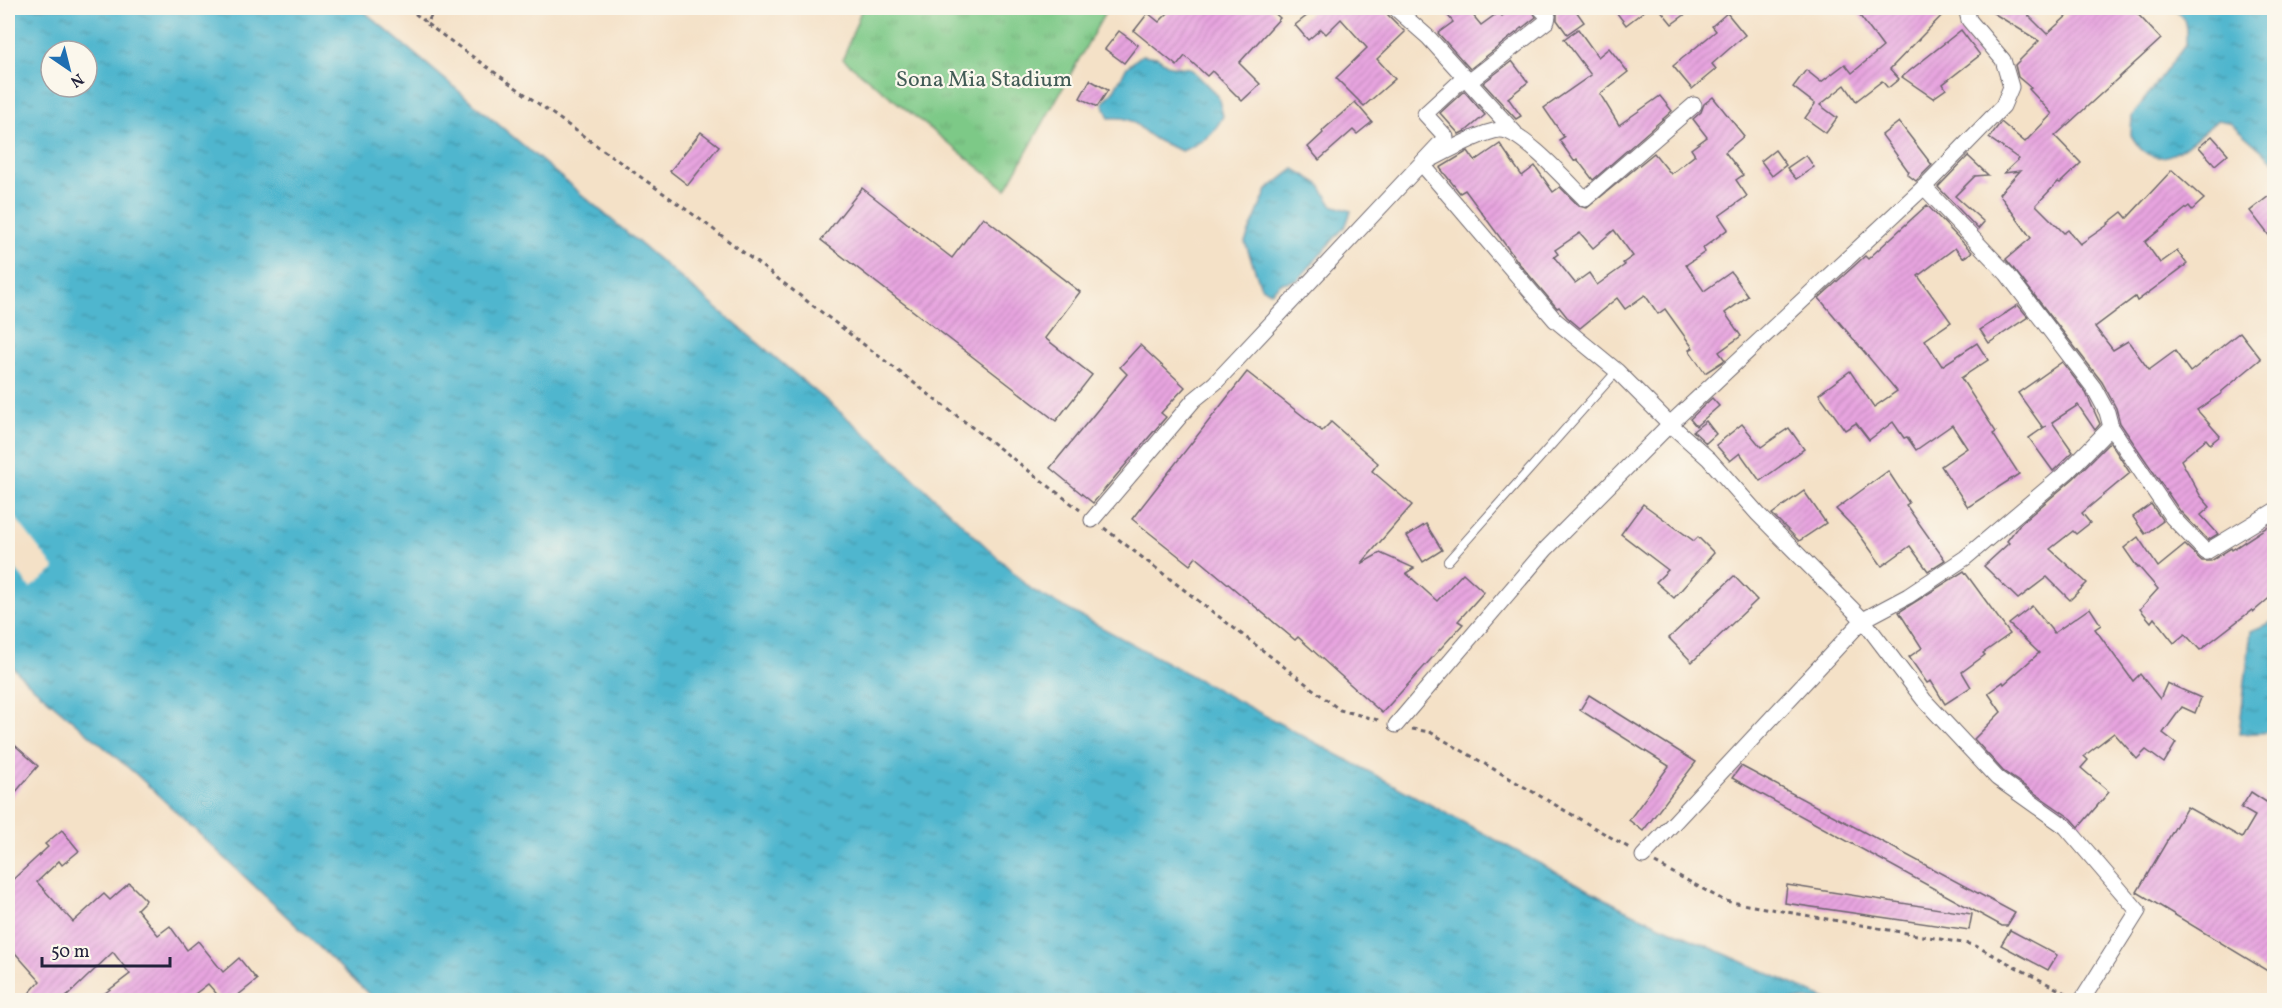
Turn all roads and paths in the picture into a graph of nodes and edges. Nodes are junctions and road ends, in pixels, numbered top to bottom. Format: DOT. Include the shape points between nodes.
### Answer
graph roads {
  1 [pos="408,8"];
  2 [pos="435,8"];
  3 [pos="1395,8"];
  4 [pos="1540,8"];
  5 [pos="1966,8"];
  6 [pos="428,24"];
  7 [pos="1467,79"];
  8 [pos="1694,105"];
  9 [pos="1515,133"];
  10 [pos="1422,164"];
  11 [pos="1924,187"];
  12 [pos="1617,371"];
  13 [pos="1670,424"];
  14 [pos="2111,428"];
  15 [pos="2274,511"];
  16 [pos="1092,520"];
  17 [pos="1448,561"];
  18 [pos="12,564"];
  19 [pos="8,567"];
  20 [pos="1863,620"];
  21 [pos="1396,725"];
  22 [pos="1643,856"];
  23 [pos="2075,998"];
  1 -- 6 [label="path"];
  2 -- 6 [label="path"];
  3 -- 7 [label="street"];
  4 -- 7 [label="street" via="1548,16 1547,21"];
  5 -- 11 [label="street" via="1969,20 2003,60 2011,87 2003,106"];
  6 -- 16 [label="path" via="705,223"];
  7 -- 9 [label="street"];
  7 -- 10 [label="street" via="1425,114 1446,137"];
  8 -- 9 [label="street" via="1586,199"];
  9 -- 10 [label="street" via="1500,129"];
  10 -- 12 [label="street" via="1555,320"];
  10 -- 16 [label="street" via="1194,400"];
  11 -- 13 [label="street"];
  11 -- 14 [label="street" via="2007,274 2094,388 2108,412"];
  12 -- 13 [label="street"];
  12 -- 17 [label="lane"];
  13 -- 20 [label="street" via="1709,459"];
  13 -- 21 [label="street" via="1546,549"];
  14 -- 15 [label="street" via="2172,517 2206,552"];
  14 -- 20 [label="street" via="2068,471 1965,558"];
  16 -- 21 [label="path" via="1340,710"];
  18 -- 19 [label="path"];
  20 -- 22 [label="street"];
  20 -- 23 [label="street" via="1924,700 1989,770 2066,827 2138,910"];
  21 -- 22 [label="path" via="1430,732"];
  22 -- 23 [label="path" via="1725,901 1974,945"];
}
